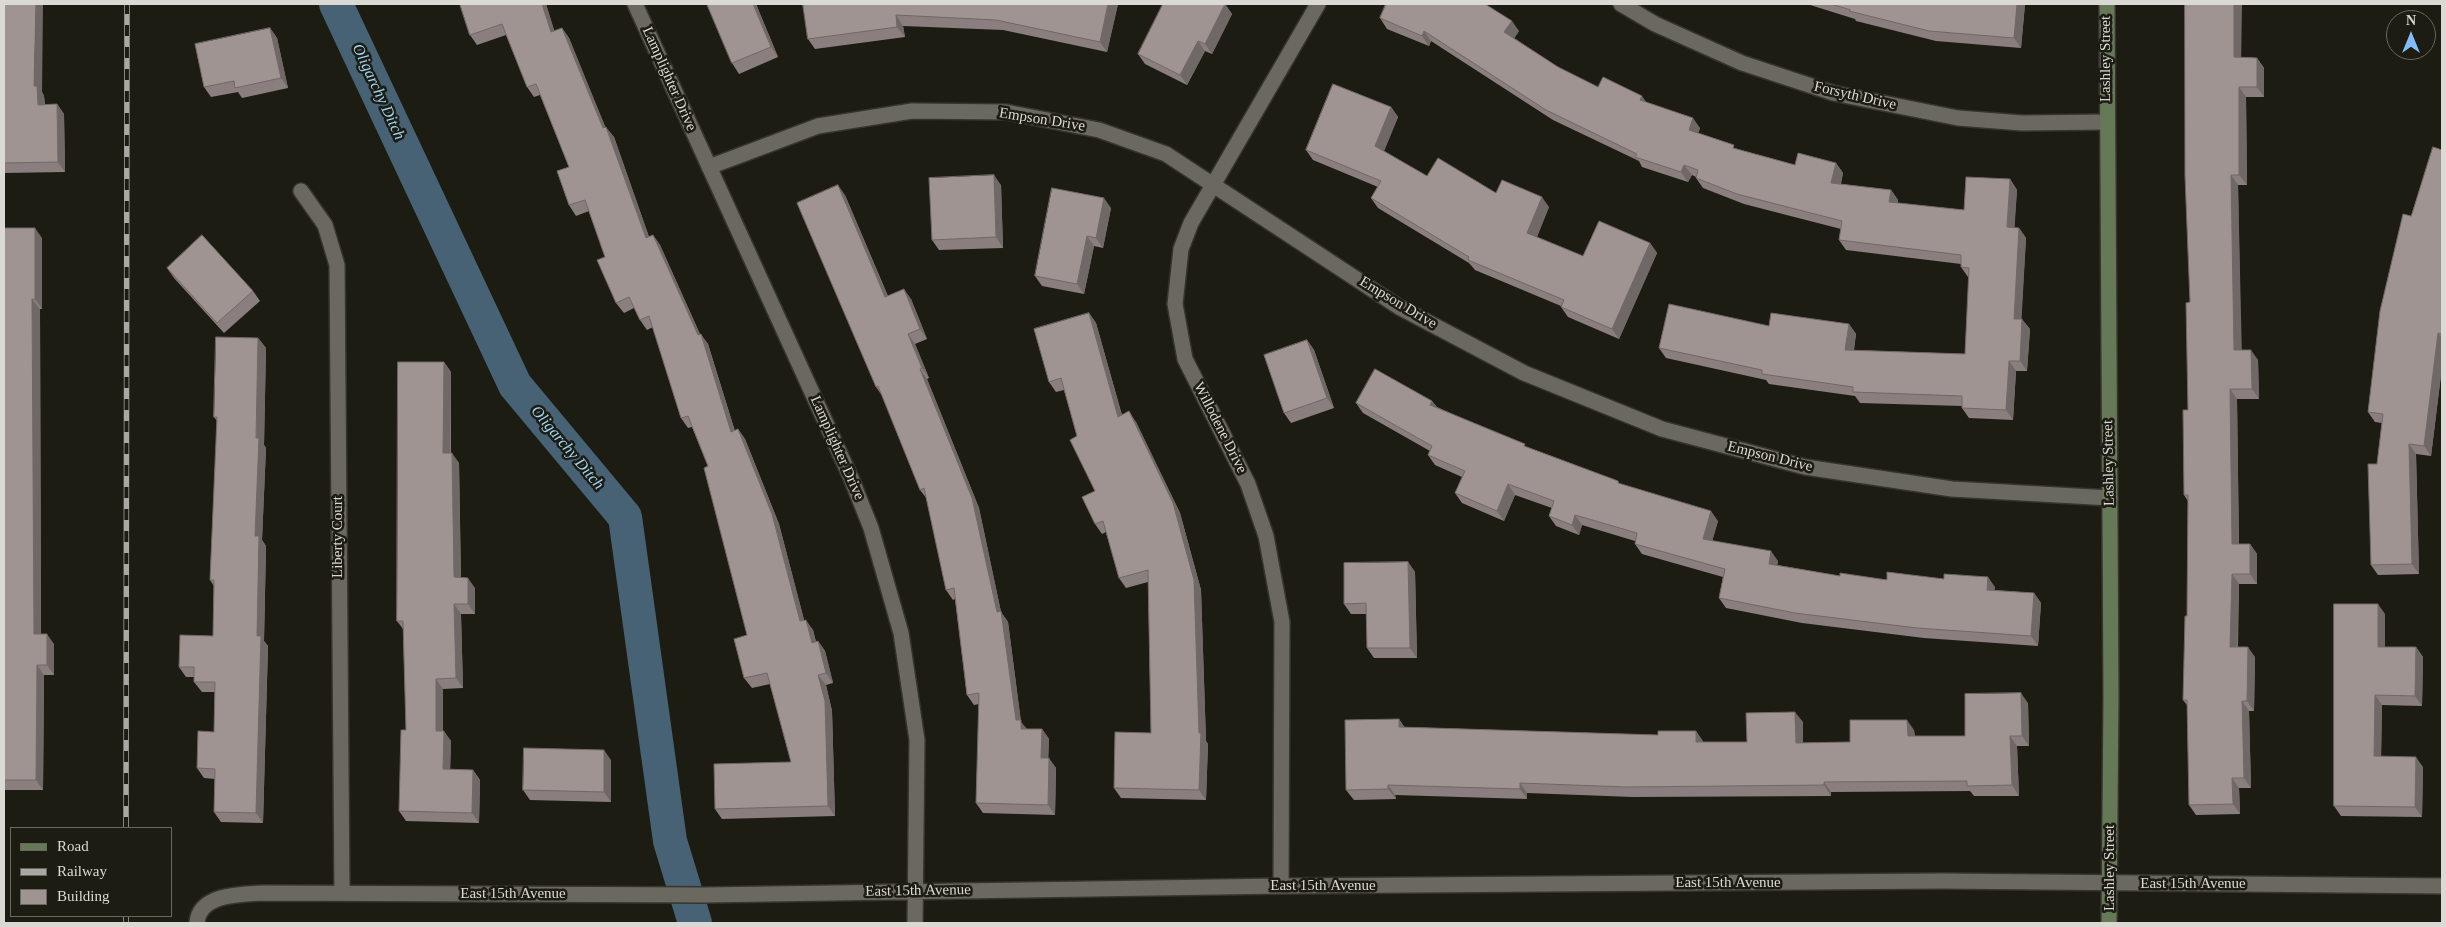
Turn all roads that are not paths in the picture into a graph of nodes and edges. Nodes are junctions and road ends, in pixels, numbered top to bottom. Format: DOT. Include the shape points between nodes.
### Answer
graph roads {
  1 [pos="635,4"];
  2 [pos="1318,4"];
  3 [pos="1621,4"];
  4 [pos="2107,4"];
  5 [pos="2106,122"];
  6 [pos="709,167"];
  7 [pos="1214,184"];
  8 [pos="301,191"];
  9 [pos="2110,498"];
  10 [pos="2109,883"];
  11 [pos="1281,886"];
  12 [pos="2442,886"];
  13 [pos="914,892"];
  14 [pos="342,893"];
  15 [pos="197,923"];
  16 [pos="915,923"];
  17 [pos="2109,923"];
  1 -- 6 [label="street, Lamplighter Drive"];
  2 -- 7 [label="street, Willodene Drive"];
  3 -- 5 [label="street, Forsyth Drive" via="1654,24 1742,63 1833,93 1958,118 2022,123"];
  4 -- 5 [label="street, Lashley Street"];
  5 -- 9 [label="street, Lashley Street"];
  6 -- 7 [label="street, Empson Drive" via="818,126 912,111 1006,112 1099,130 1166,154"];
  6 -- 13 [label="street, Lamplighter Drive" via="851,478 871,528 901,633 917,740"];
  7 -- 9 [label="street, Empson Drive" via="1399,307 1524,373 1662,429 1806,467 1952,489"];
  7 -- 11 [label="street, Willodene Drive" via="1191,223 1181,249 1175,304 1185,359 1248,484 1266,536 1282,622"];
  8 -- 14 [label="street, Liberty Court" via="325,225 338,265"];
  9 -- 10 [label="street, Lashley Street"];
  10 -- 11 [label="street, East 15th Avenue" via="1932,881"];
  10 -- 12 [label="street, East 15th Avenue"];
  10 -- 17 [label="street, Lashley Street"];
  11 -- 13 [label="street, East 15th Avenue"];
  13 -- 14 [label="street, East 15th Avenue" via="705,895"];
  13 -- 16 [label="street, Lamplighter Drive"];
  14 -- 15 [label="street, East 15th Avenue" via="228,894 206,906"];
}
